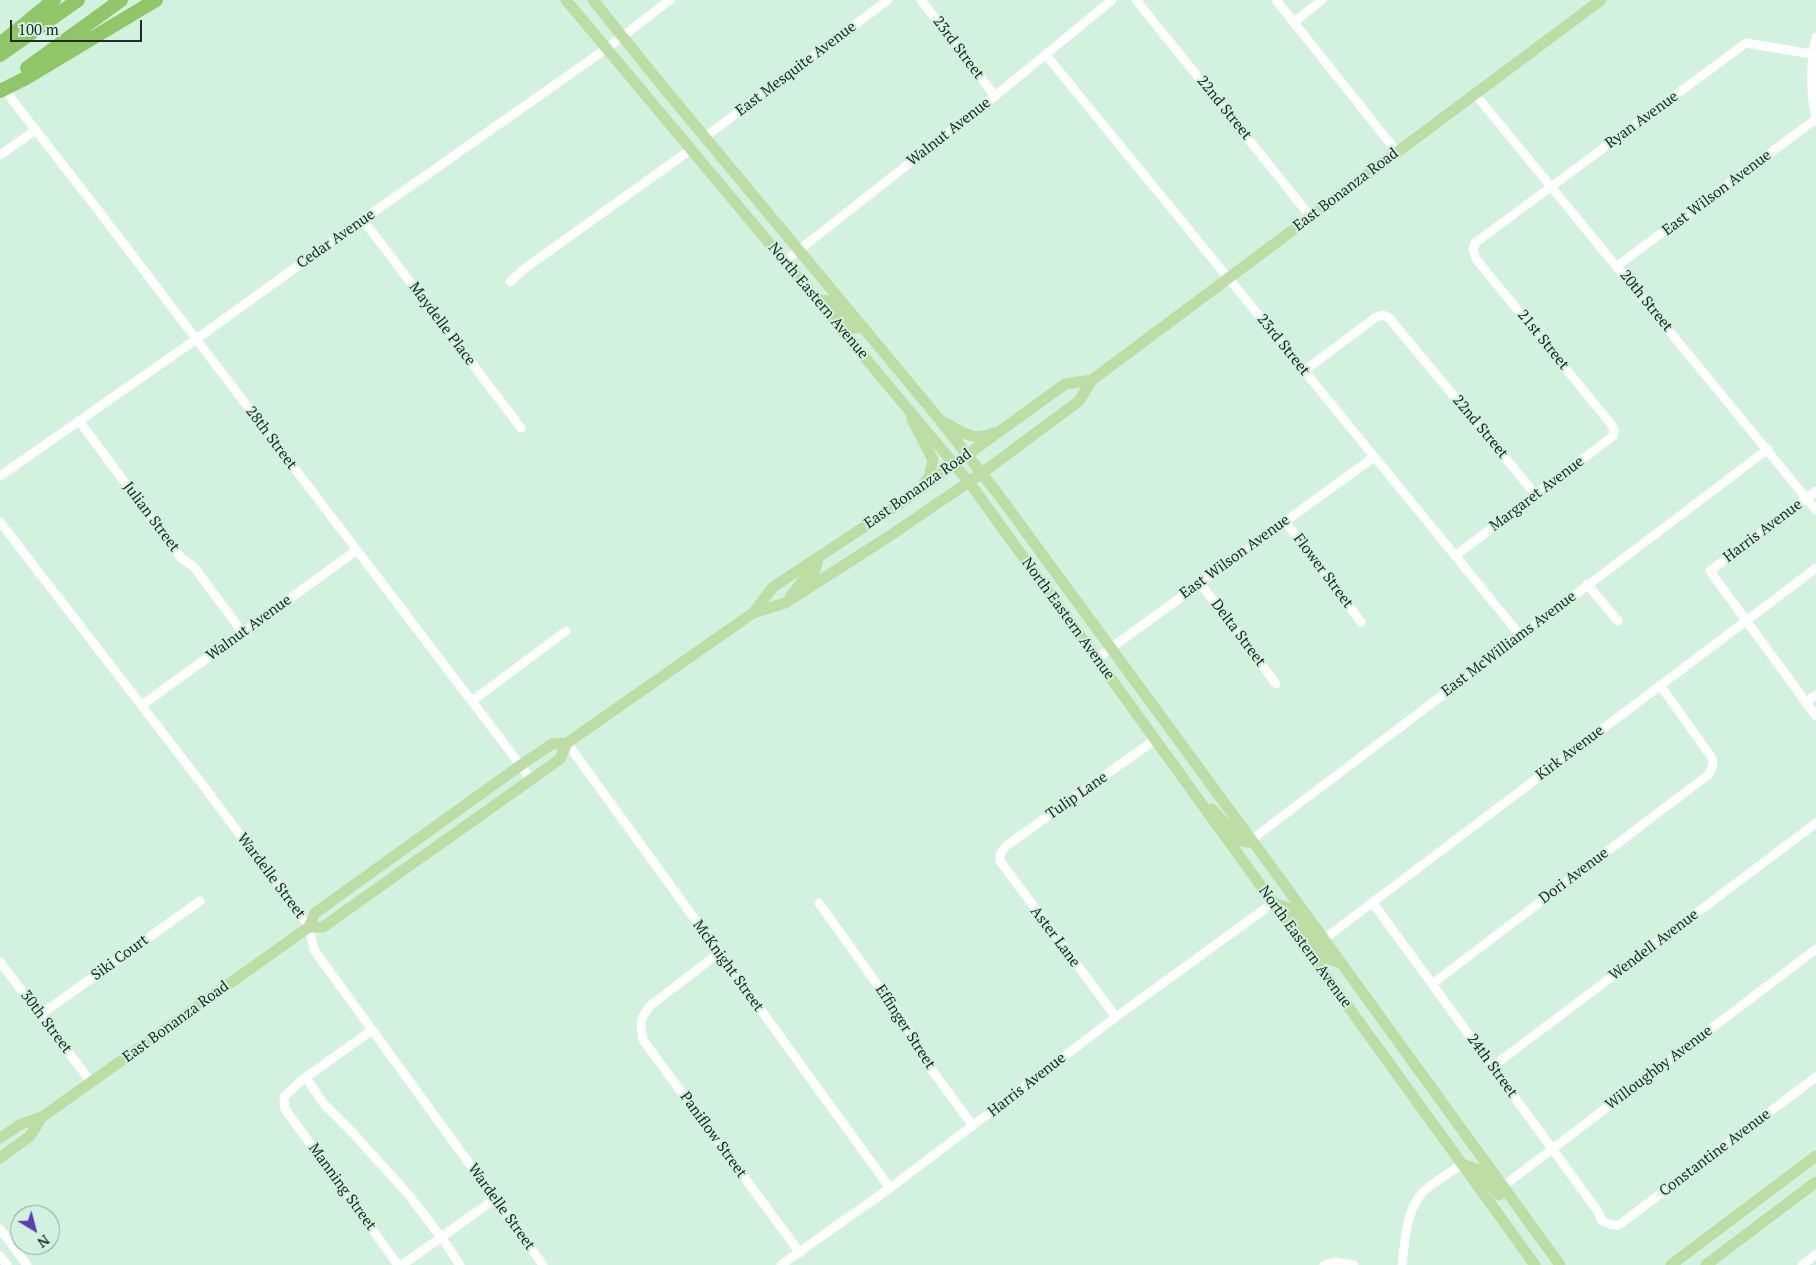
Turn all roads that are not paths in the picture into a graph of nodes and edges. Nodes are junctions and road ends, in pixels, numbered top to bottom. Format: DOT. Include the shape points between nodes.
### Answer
graph roads {
  1 [pos="54,0"];
  2 [pos="78,0"];
  3 [pos="121,0"];
  4 [pos="156,0"];
  5 [pos="566,0"];
  6 [pos="593,0"];
  7 [pos="670,0"];
  8 [pos="888,0"];
  9 [pos="921,0"];
  10 [pos="1112,0"];
  11 [pos="1136,0"];
  12 [pos="1276,0"];
  13 [pos="1322,0"];
  14 [pos="1601,0"];
  15 [pos="1294,22"];
  16 [pos="623,37"];
  17 [pos="1816,37"];
  18 [pos="606,49"];
  19 [pos="2,50"];
  20 [pos="1812,54"];
  21 [pos="1046,55"];
  22 [pos="24,75"];
  23 [pos="3,92"];
  24 [pos="1475,94"];
  25 [pos="995,96"];
  26 [pos="1816,119"];
  27 [pos="36,130"];
  28 [pos="705,137"];
  29 [pos="690,150"];
  30 [pos="1397,152"];
  31 [pos="0,155"];
  32 [pos="1552,186"];
  33 [pos="1311,217"];
  34 [pos="363,220"];
  35 [pos="1473,249"];
  36 [pos="799,250"];
  37 [pos="785,261"];
  38 [pos="1618,266"];
  39 [pos="1228,278"];
  40 [pos="510,282"];
  41 [pos="817,300"];
  42 [pos="864,328"];
  43 [pos="196,340"];
  44 [pos="1304,371"];
  45 [pos="1092,380"];
  46 [pos="906,406"];
  47 [pos="940,420"];
  48 [pos="80,422"];
  49 [pos="1009,426"];
  50 [pos="521,428"];
  51 [pos="1614,430"];
  52 [pos="1768,449"];
  53 [pos="968,455"];
  54 [pos="1374,457"];
  55 [pos="955,464"];
  56 [pos="982,473"];
  57 [pos="0,476"];
  58 [pos="969,482"];
  59 [pos="916,491"];
  60 [pos="1816,491"];
  61 [pos="1536,495"];
  62 [pos="1807,498"];
  63 [pos="1816,510"];
  64 [pos="1284,521"];
  65 [pos="0,522"];
  66 [pos="357,550"];
  67 [pos="1455,556"];
  68 [pos="818,558"];
  69 [pos="1816,568"];
  70 [pos="1199,582"];
  71 [pos="1587,584"];
  72 [pos="785,603"];
  73 [pos="753,613"];
  74 [pos="1618,621"];
  75 [pos="1746,621"];
  76 [pos="1361,622"];
  77 [pos="566,631"];
  78 [pos="243,633"];
  79 [pos="1520,635"];
  80 [pos="1111,649"];
  81 [pos="1096,659"];
  82 [pos="1276,684"];
  83 [pos="1660,685"];
  84 [pos="1816,695"];
  85 [pos="472,702"];
  86 [pos="1806,702"];
  87 [pos="142,706"];
  88 [pos="1816,716"];
  89 [pos="1156,739"];
  90 [pos="566,743"];
  91 [pos="521,765"];
  92 [pos="531,779"];
  93 [pos="1188,784"];
  94 [pos="1816,823"];
  95 [pos="1251,840"];
  96 [pos="1000,854"];
  97 [pos="200,901"];
  98 [pos="819,903"];
  99 [pos="1273,903"];
  100 [pos="1373,903"];
  101 [pos="309,927"];
  102 [pos="1324,939"];
  103 [pos="1816,949"];
  104 [pos="719,953"];
  105 [pos="0,962"];
  106 [pos="1341,963"];
  107 [pos="1432,984"];
  108 [pos="40,1015"];
  109 [pos="1116,1017"];
  110 [pos="372,1030"];
  111 [pos="1492,1067"];
  112 [pos="1816,1077"];
  113 [pos="306,1078"];
  114 [pos="92,1082"];
  115 [pos="42,1118"];
  116 [pos="973,1126"];
  117 [pos="0,1138"];
  118 [pos="1552,1149"];
  119 [pos="1816,1156"];
  120 [pos="0,1158"];
  121 [pos="1462,1164"];
  122 [pos="1816,1182"];
  123 [pos="1502,1187"];
  124 [pos="890,1188"];
  125 [pos="495,1199"];
  126 [pos="1514,1203"];
  127 [pos="1612,1225"];
  128 [pos="0,1230"];
  129 [pos="441,1238"];
  130 [pos="800,1252"];
  131 [pos="1816,1254"];
  132 [pos="0,1256"];
  133 [pos="7,1265"];
  134 [pos="27,1265"];
  135 [pos="398,1265"];
  136 [pos="402,1265"];
  137 [pos="460,1265"];
  138 [pos="543,1265"];
  139 [pos="781,1265"];
  140 [pos="1324,1265"];
  141 [pos="1354,1265"];
  142 [pos="1402,1265"];
  143 [pos="1535,1265"];
  144 [pos="1560,1265"];
  145 [pos="1671,1265"];
  146 [pos="1706,1265"];
  147 [pos="1802,1265"];
  1 -- 19 [label="highway"];
  2 -- 19 [label="highway"];
  3 -- 22 [label="highway"];
  4 -- 22 [label="highway"];
  5 -- 18 [label="main road, North Eastern Avenue"];
  6 -- 16 [label="main road, North Eastern Avenue"];
  7 -- 16 [label="street, Cedar Avenue"];
  8 -- 28 [label="street, East Mesquite Avenue"];
  9 -- 25 [label="street, 23rd Street"];
  10 -- 21 [label="street, Walnut Avenue"];
  11 -- 33 [label="street, 22nd Street"];
  12 -- 15 [label="street"];
  13 -- 15 [label="street"];
  14 -- 24 [label="main road, East Bonanza Road"];
  15 -- 30 [label="street"];
  16 -- 18 [label="street, Cedar Avenue"];
  16 -- 28 [label="main road, North Eastern Avenue"];
  17 -- 20 [label="street"];
  18 -- 29 [label="main road, North Eastern Avenue"];
  18 -- 34 [label="street, Cedar Avenue"];
  20 -- 26 [label="street" via="1811,94"];
  20 -- 32 [label="street, Ryan Avenue" via="1746,43"];
  21 -- 25 [label="street, Walnut Avenue"];
  21 -- 39 [label="street, 23rd Street"];
  22 -- 23 [label="highway"];
  23 -- 27 [label="street, 28th Street"];
  24 -- 30 [label="main road, East Bonanza Road"];
  24 -- 32 [label="street, 20th Street"];
  25 -- 36 [label="street, Walnut Avenue"];
  26 -- 38 [label="street, East Wilson Avenue"];
  27 -- 31 [label="street"];
  27 -- 43 [label="street, 28th Street"];
  28 -- 36 [label="main road, North Eastern Avenue"];
  29 -- 37 [label="main road, North Eastern Avenue"];
  29 -- 40 [label="street"];
  30 -- 33 [label="main road, East Bonanza Road"];
  32 -- 35 [label="street, Ryan Avenue" via="1475,243"];
  32 -- 38 [label="street, 20th Street"];
  33 -- 39 [label="main road, East Bonanza Road"];
  34 -- 43 [label="street, Cedar Avenue"];
  34 -- 50 [label="street, Maydelle Place"];
  35 -- 51 [label="street, 21st Street" via="1476,259"];
  36 -- 37 [label="street, Walnut Avenue"];
  36 -- 42 [label="main road, North Eastern Avenue"];
  37 -- 41 [label="main road, North Eastern Avenue"];
  38 -- 52 [label="street, 20th Street"];
  39 -- 44 [label="street, 23rd Street"];
  39 -- 45 [label="main road, East Bonanza Road"];
  41 -- 42 [label="main road" via="830,302 854,328"];
  41 -- 46 [label="main road, North Eastern Avenue"];
  42 -- 47 [label="main road, North Eastern Avenue"];
  43 -- 48 [label="street, Cedar Avenue"];
  43 -- 66 [label="street, 28th Street"];
  44 -- 54 [label="street, 23rd Street"];
  44 -- 61 [label="street, 22nd Street" via="1376,317 1389,318"];
  45 -- 49 [label="main road, East Bonanza Road" via="1065,384"];
  45 -- 56 [label="main road, East Bonanza Road" via="1079,401"];
  46 -- 55 [label="main road, North Eastern Avenue"];
  46 -- 59 [label="main road" via="933,460 929,477"];
  47 -- 49 [label="main road" via="975,437"];
  47 -- 53 [label="main road, North Eastern Avenue"];
  48 -- 57 [label="street, Cedar Avenue"];
  48 -- 78 [label="street, Julian Street" via="181,558 194,568"];
  49 -- 53 [label="main road, East Bonanza Road"];
  51 -- 61 [label="street, Margaret Avenue" via="1613,436"];
  52 -- 62 [label="street, 20th Street"];
  52 -- 71 [label="street, East McWilliams Avenue"];
  53 -- 55 [label="main road, East Bonanza Road"];
  53 -- 56 [label="main road, North Eastern Avenue"];
  54 -- 64 [label="street, East Wilson Avenue"];
  54 -- 67 [label="street, 23rd Street"];
  55 -- 58 [label="main road, North Eastern Avenue"];
  55 -- 59 [label="main road, East Bonanza Road"];
  56 -- 58 [label="main road, East Bonanza Road"];
  56 -- 80 [label="main road, North Eastern Avenue"];
  58 -- 72 [label="main road, East Bonanza Road"];
  58 -- 81 [label="main road, North Eastern Avenue"];
  59 -- 68 [label="main road, East Bonanza Road"];
  60 -- 62 [label="street, Harris Avenue"];
  61 -- 67 [label="street, Margaret Avenue"];
  62 -- 63 [label="street, 20th Street"];
  62 -- 75 [label="street, Harris Avenue" via="1710,571"];
  64 -- 70 [label="street, East Wilson Avenue"];
  64 -- 76 [label="street, Flower Street"];
  65 -- 87 [label="street, Wardelle Street"];
  66 -- 78 [label="street, Walnut Avenue"];
  66 -- 85 [label="street, 28th Street"];
  67 -- 79 [label="street, 23rd Street"];
  68 -- 72 [label="main road" via="815,571"];
  68 -- 73 [label="main road, East Bonanza Road" via="774,587"];
  69 -- 75 [label="street, Kirk Avenue"];
  70 -- 80 [label="street, East Wilson Avenue"];
  70 -- 82 [label="street, Delta Street"];
  71 -- 74 [label="street"];
  71 -- 79 [label="street, East McWilliams Avenue"];
  72 -- 73 [label="main road, East Bonanza Road"];
  73 -- 90 [label="main road, East Bonanza Road"];
  75 -- 83 [label="street, Kirk Avenue"];
  75 -- 86 [label="street"];
  77 -- 85 [label="street"];
  78 -- 87 [label="street, Walnut Avenue"];
  79 -- 95 [label="street, East McWilliams Avenue"];
  80 -- 81 [label="street, East Wilson Avenue"];
  80 -- 95 [label="main road, North Eastern Avenue"];
  81 -- 89 [label="main road, North Eastern Avenue"];
  83 -- 100 [label="street, Kirk Avenue"];
  83 -- 107 [label="street, Dori Avenue" via="1712,758 1713,766 1708,775"];
  84 -- 86 [label="street"];
  85 -- 91 [label="street, 28th Street"];
  86 -- 88 [label="street"];
  87 -- 101 [label="street, Wardelle Street"];
  89 -- 93 [label="main road, North Eastern Avenue"];
  89 -- 96 [label="street, Tulip Lane" via="1006,846"];
  90 -- 91 [label="main road, East Bonanza Road" via="552,744"];
  90 -- 92 [label="main road, East Bonanza Road" via="560,759"];
  90 -- 104 [label="street, McKnight Street"];
  91 -- 92 [label="street, 28th Street"];
  91 -- 101 [label="main road, East Bonanza Road" via="315,913"];
  92 -- 101 [label="main road, East Bonanza Road" via="323,927"];
  93 -- 95 [label="main road" via="1242,841"];
  93 -- 99 [label="main road, North Eastern Avenue"];
  94 -- 111 [label="street, Wendell Avenue"];
  95 -- 102 [label="main road, North Eastern Avenue"];
  96 -- 109 [label="street, Aster Lane" via="1000,862"];
  97 -- 108 [label="street, Siki Court"];
  98 -- 116 [label="street, Effinger Street" via="904,1022 923,1058"];
  99 -- 106 [label="main road" via="1288,908 1323,957"];
  99 -- 109 [label="street, Harris Avenue"];
  99 -- 121 [label="main road, North Eastern Avenue"];
  100 -- 102 [label="street, Kirk Avenue"];
  100 -- 107 [label="street, 24th Street"];
  101 -- 110 [label="street, Wardelle Street" via="314,950"];
  101 -- 114 [label="main road, East Bonanza Road"];
  102 -- 106 [label="main road, North Eastern Avenue"];
  103 -- 118 [label="street, Willoughby Avenue"];
  104 -- 124 [label="street, McKnight Street"];
  104 -- 130 [label="street, Paniflow Street" via="643,1014 640,1024 644,1040"];
  105 -- 108 [label="street, 30th Street"];
  106 -- 123 [label="main road, North Eastern Avenue"];
  107 -- 111 [label="street, 24th Street"];
  108 -- 114 [label="street, 30th Street"];
  109 -- 116 [label="street, Harris Avenue"];
  110 -- 113 [label="street"];
  110 -- 125 [label="street, Wardelle Street"];
  111 -- 118 [label="street, 24th Street"];
  112 -- 127 [label="street, Constantine Avenue" via="1619,1225"];
  113 -- 129 [label="street" via="324,1104 408,1194"];
  113 -- 135 [label="street, Manning Street" via="284,1098 285,1109"];
  114 -- 115 [label="main road, East Bonanza Road"];
  115 -- 117 [label="main road, East Bonanza Road" via="20,1124"];
  115 -- 120 [label="main road, East Bonanza Road" via="30,1136"];
  116 -- 124 [label="street, Harris Avenue"];
  118 -- 123 [label="street, Willoughby Avenue"];
  118 -- 127 [label="street, 24th Street" via="1601,1220"];
  119 -- 145 [label="main road"];
  121 -- 126 [label="main road" via="1479,1170 1498,1194"];
  121 -- 142 [label="street" via="1423,1192 1415,1204 1409,1220"];
  121 -- 143 [label="main road, North Eastern Avenue"];
  122 -- 146 [label="main road"];
  123 -- 126 [label="main road, North Eastern Avenue"];
  124 -- 130 [label="street, Harris Avenue"];
  125 -- 129 [label="street"];
  125 -- 138 [label="street, Wardelle Street"];
  126 -- 144 [label="main road, North Eastern Avenue"];
  128 -- 134 [label="street"];
  129 -- 136 [label="street"];
  129 -- 137 [label="street"];
  130 -- 139 [label="street, Harris Avenue"];
  131 -- 147 [label="street"];
  132 -- 133 [label="street"];
  140 -- 141 [label="street" via="1335,1262"];
}
